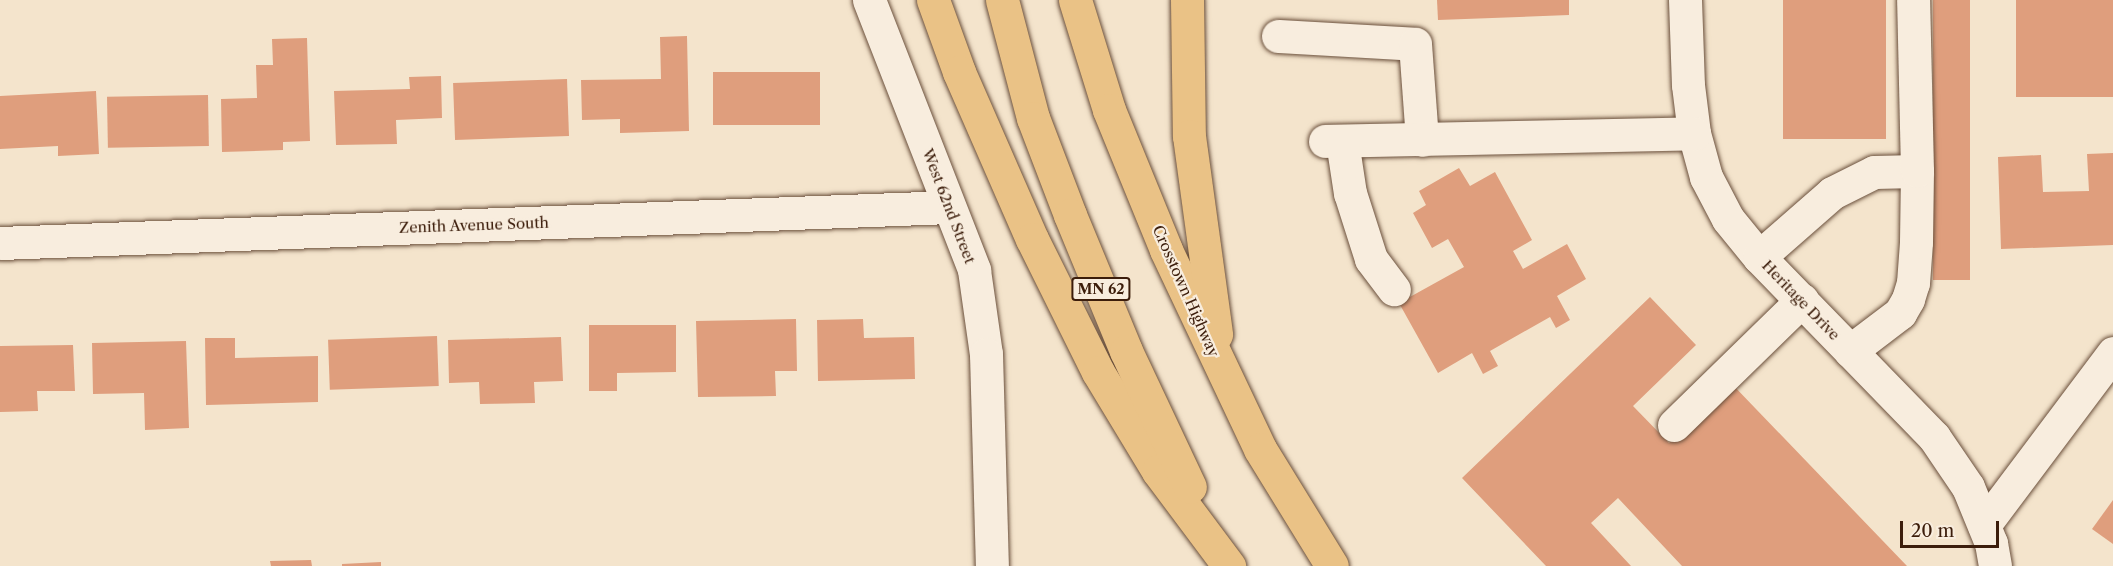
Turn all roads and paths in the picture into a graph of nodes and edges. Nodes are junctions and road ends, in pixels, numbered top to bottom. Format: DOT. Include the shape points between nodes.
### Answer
graph roads {
  1 [pos="869,0"];
  2 [pos="933,0"];
  3 [pos="1002,0"];
  4 [pos="1076,0"];
  5 [pos="1187,0"];
  6 [pos="1685,0"];
  7 [pos="1913,0"];
  8 [pos="1278,36"];
  9 [pos="1694,133"];
  10 [pos="1422,140"];
  11 [pos="1917,171"];
  12 [pos="948,207"];
  13 [pos="0,243"];
  14 [pos="1759,257"];
  15 [pos="1394,289"];
  16 [pos="1802,300"];
  17 [pos="1850,351"];
  18 [pos="2113,353"];
  19 [pos="1221,368"];
  20 [pos="1674,425"];
  21 [pos="1984,525"];
  22 [pos="992,566"];
  23 [pos="1230,566"];
  24 [pos="1332,566"];
  25 [pos="1995,566"];
  1 -- 12 [label="street, West 62nd Street"];
  2 -- 23 [label="highway" via="959,72 1028,228 1098,372 1158,471"];
  3 -- 23 [label="highway, MN 62" via="1033,118 1074,225 1126,351"];
  4 -- 19 [label="highway, Crosstown Highway" via="1109,110 1166,250"];
  5 -- 19 [label="highway" via="1189,136"];
  6 -- 9 [label="street, Heritage Drive"];
  7 -- 11 [label="street"];
  8 -- 10 [label="street" via="1415,44"];
  9 -- 10 [label="street"];
  9 -- 14 [label="street, Heritage Drive" via="1706,177 1728,219"];
  10 -- 15 [label="street" via="1333,141 1371,259"];
  11 -- 14 [label="street" via="1874,172 1832,194"];
  11 -- 17 [label="street" via="1916,243 1908,299 1899,313"];
  12 -- 13 [label="street, Zenith Avenue South"];
  12 -- 22 [label="street, West 62nd Street" via="974,270 986,354"];
  14 -- 16 [label="street, Heritage Drive"];
  16 -- 17 [label="street, Heritage Drive"];
  16 -- 20 [label="street"];
  17 -- 21 [label="street, Heritage Drive" via="1934,437 1968,487"];
  18 -- 21 [label="street"];
  19 -- 24 [label="highway, Crosstown Highway" via="1260,448"];
  21 -- 25 [label="street, Heritage Drive"];
}
